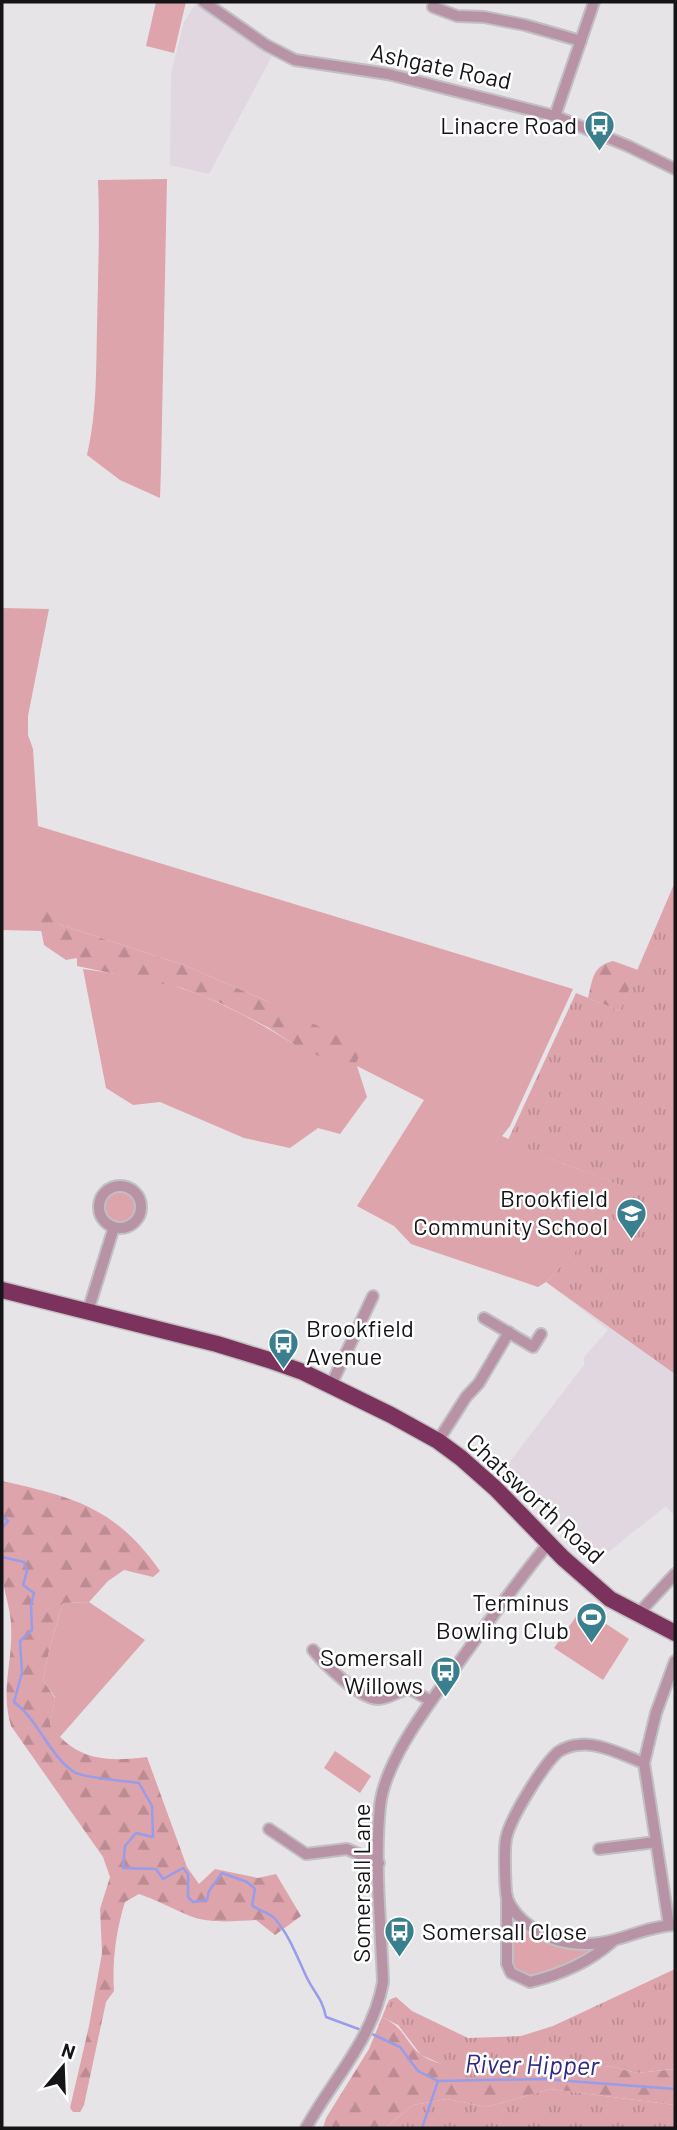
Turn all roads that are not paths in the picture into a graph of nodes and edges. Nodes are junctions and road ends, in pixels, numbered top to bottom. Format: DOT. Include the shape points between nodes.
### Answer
graph roads {
  1 [pos="204,2"];
  2 [pos="594,2"];
  3 [pos="433,7"];
  4 [pos="581,41"];
  5 [pos="555,116"];
  6 [pos="675,169"];
  7 [pos="114,1227"];
  8 [pos="2,1290"];
  9 [pos="373,1296"];
  10 [pos="88,1311"];
  11 [pos="484,1318"];
  12 [pos="509,1332"];
  13 [pos="541,1334"];
  14 [pos="331,1385"];
  15 [pos="438,1441"];
  16 [pos="548,1544"];
  17 [pos="675,1574"];
  18 [pos="637,1615"];
  19 [pos="675,1633"];
  20 [pos="313,1650"];
  21 [pos="675,1661"];
  22 [pos="431,1701"];
  23 [pos="644,1763"];
  24 [pos="269,1829"];
  25 [pos="656,1842"];
  26 [pos="599,1849"];
  27 [pos="379,1863"];
  28 [pos="507,1897"];
  29 [pos="672,1925"];
  30 [pos="612,1942"];
  31 [pos="306,2128"];
  1 -- 5 [label="street, Ashgate Road" via="295,60 388,74"];
  2 -- 4 [label="street"];
  3 -- 4 [label="street"];
  4 -- 5 [label="street"];
  5 -- 6 [label="street, Ashgate Road"];
  7 -- 10 [label="street"];
  8 -- 10 [label="highway, Chatsworth Road"];
  9 -- 14 [label="street"];
  10 -- 14 [label="highway, Chatsworth Road" via="237,1349"];
  11 -- 12 [label="street"];
  12 -- 13 [label="street" via="533,1347"];
  12 -- 15 [label="street"];
  14 -- 15 [label="highway, Chatsworth Road"];
  15 -- 16 [label="highway, Chatsworth Road" via="496,1489"];
  16 -- 18 [label="highway, Chatsworth Road" via="610,1599"];
  16 -- 22 [label="street, Somersall Lane"];
  17 -- 18 [label="street"];
  18 -- 19 [label="highway, Chatsworth Road"];
  20 -- 22 [label="street" via="332,1670 371,1697 410,1689"];
  21 -- 23 [label="street"];
  22 -- 27 [label="street, Somersall Lane" via="391,1767 380,1804"];
  23 -- 25 [label="street"];
  23 -- 28 [label="street" via="579,1744 559,1751 531,1785 506,1838"];
  24 -- 27 [label="street" via="306,1854 347,1849"];
  25 -- 26 [label="street"];
  25 -- 29 [label="street"];
  27 -- 31 [label="street, Somersall Lane" via="383,1982 370,2027"];
  28 -- 30 [label="street" via="515,1911 546,1937 588,1945"];
  28 -- 30 [label="street" via="507,1964 511,1973 530,1982 551,1977"];
  29 -- 30 [label="street"];
}
